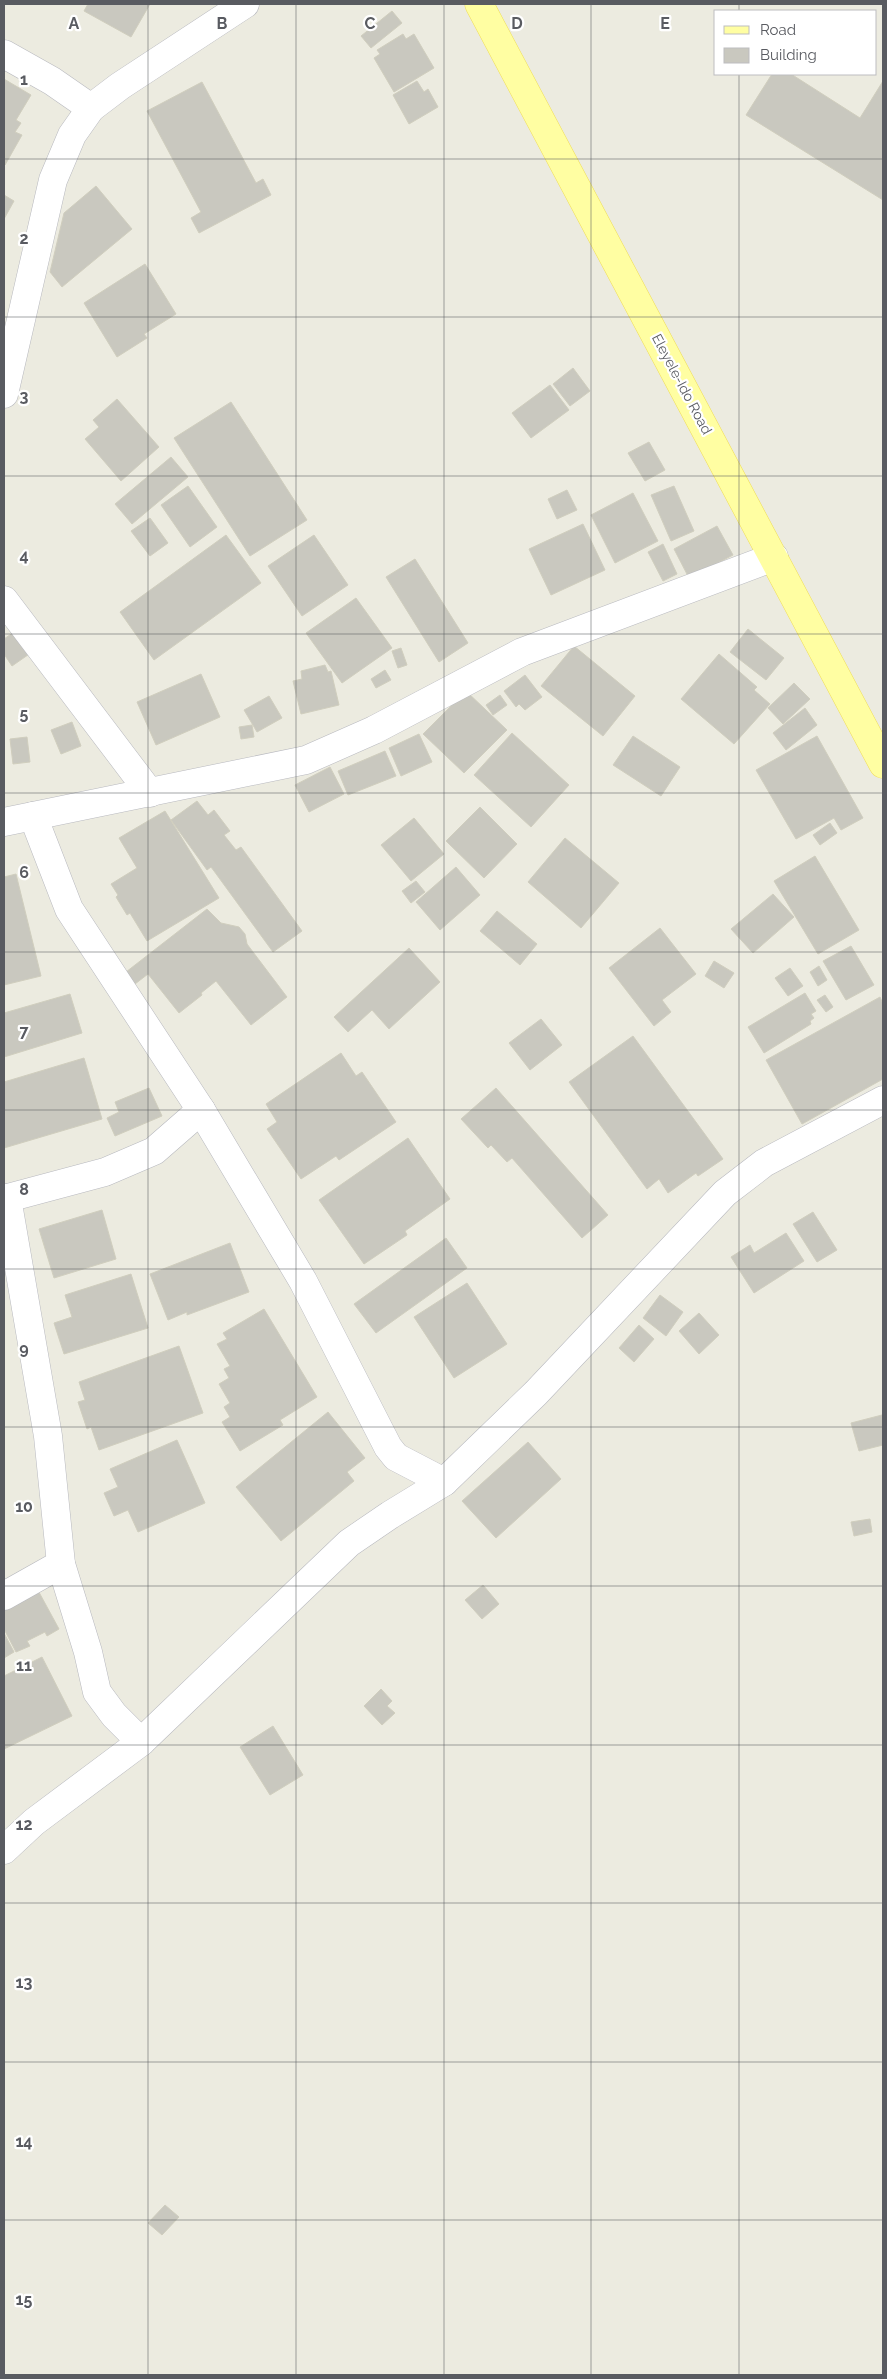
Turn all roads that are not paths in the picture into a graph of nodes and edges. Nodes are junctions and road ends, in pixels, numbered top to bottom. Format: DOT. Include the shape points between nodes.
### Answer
graph roads {
  1 [pos="244,4"];
  2 [pos="479,4"];
  3 [pos="4,54"];
  4 [pos="92,108"];
  5 [pos="4,394"];
  6 [pos="774,557"];
  7 [pos="4,600"];
  8 [pos="883,764"];
  9 [pos="150,793"];
  10 [pos="33,816"];
  11 [pos="4,822"];
  12 [pos="883,1100"];
  13 [pos="200,1110"];
  14 [pos="5,1198"];
  15 [pos="444,1482"];
  16 [pos="60,1564"];
  17 [pos="4,1596"];
  18 [pos="141,1742"];
  19 [pos="4,1850"];
  1 -- 4 [label="street"];
  2 -- 6 [label="main road, Eleyele-Ido Road"];
  3 -- 4 [label="street" via="52,80"];
  4 -- 5 [label="street" via="72,135 53,180"];
  6 -- 8 [label="main road, Eleyele-Ido Road"];
  6 -- 9 [label="street" via="522,652 374,730 306,760"];
  7 -- 9 [label="street"];
  9 -- 10 [label="street"];
  10 -- 11 [label="street"];
  10 -- 13 [label="street" via="69,909"];
  12 -- 15 [label="street" via="764,1163 725,1193 536,1392"];
  13 -- 14 [label="street" via="154,1151 105,1172"];
  13 -- 15 [label="street" via="303,1282 388,1447 396,1457"];
  14 -- 16 [label="street" via="48,1436"];
  15 -- 18 [label="street" via="349,1543"];
  16 -- 17 [label="street"];
  16 -- 18 [label="street" via="98,1692 114,1715"];
  18 -- 19 [label="street" via="34,1822"];
}
